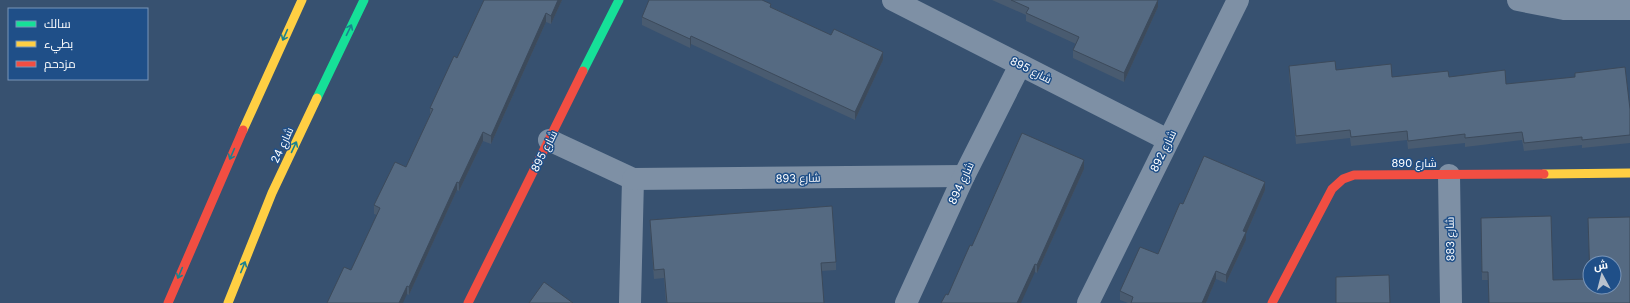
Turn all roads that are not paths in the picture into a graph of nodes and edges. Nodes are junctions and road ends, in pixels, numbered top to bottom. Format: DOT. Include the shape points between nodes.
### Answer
graph roads {
  1 [pos="302,0"];
  2 [pos="364,0"];
  3 [pos="620,0"];
  4 [pos="893,0"];
  5 [pos="1238,0"];
  6 [pos="1518,0"];
  7 [pos="1630,9"];
  8 [pos="1020,65"];
  9 [pos="549,140"];
  10 [pos="1168,140"];
  11 [pos="1630,173"];
  12 [pos="1449,175"];
  13 [pos="964,176"];
  14 [pos="633,179"];
  15 [pos="168,303"];
  16 [pos="228,303"];
  17 [pos="468,303"];
  18 [pos="630,303"];
  19 [pos="906,303"];
  20 [pos="1088,303"];
  21 [pos="1272,303"];
  22 [pos="1451,303"];
  1 -- 15 [label="street, one-way" via="220,180"];
  16 -- 2 [label="street, شارع 24, one-way" via="272,193"];
  3 -- 9 [label="street, شارع 895"];
  4 -- 8 [label="street, شارع 895"];
  5 -- 10 [label="street, شارع 892"];
  6 -- 7 [label="street" via="1564,9"];
  8 -- 10 [label="street, شارع 895"];
  8 -- 13 [label="street, شارع 894"];
  9 -- 14 [label="street, شارع 893"];
  9 -- 17 [label="street, شارع 895"];
  10 -- 20 [label="street, شارع 892"];
  11 -- 12 [label="street, شارع 890"];
  12 -- 21 [label="street, شارع 890" via="1354,175 1343,179 1332,189"];
  12 -- 22 [label="street, شارع 883"];
  13 -- 14 [label="street, شارع 893"];
  13 -- 19 [label="street, شارع 894"];
  14 -- 18 [label="street"];
}
